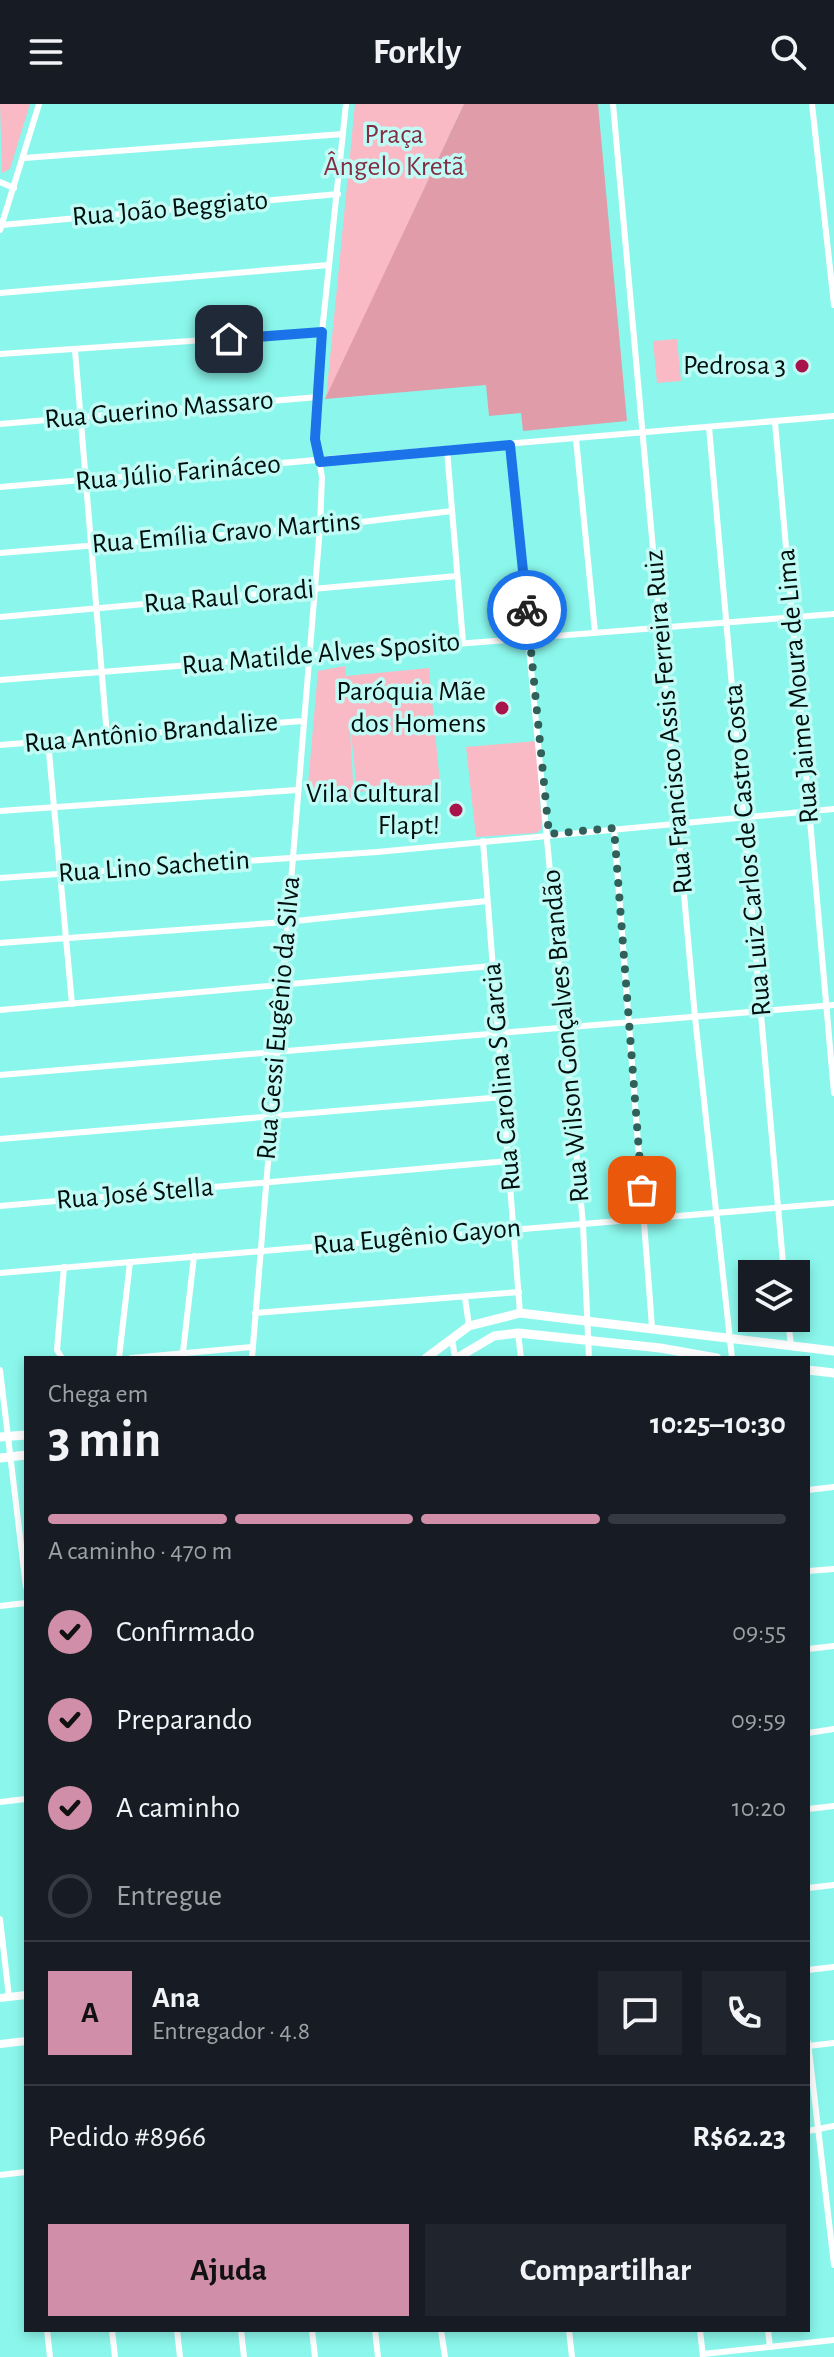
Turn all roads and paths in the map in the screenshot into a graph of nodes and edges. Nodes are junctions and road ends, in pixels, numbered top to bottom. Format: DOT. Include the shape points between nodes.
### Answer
graph roads {
  1 [pos="39,104"];
  2 [pos="346,104"];
  3 [pos="613,104"];
  4 [pos="812,104"];
  5 [pos="343,134"];
  6 [pos="24,158"];
  7 [pos="0,182"];
  8 [pos="14,188"];
  9 [pos="338,194"];
  10 [pos="834,218"];
  11 [pos="825,219"];
  12 [pos="1,227"];
  13 [pos="329,265"];
  14 [pos="0,293"];
  15 [pos="834,305"];
  16 [pos="322,332"];
  17 [pos="75,350"];
  18 [pos="0,354"];
  19 [pos="318,397"];
  20 [pos="81,416"];
  21 [pos="834,416"];
  22 [pos="775,422"];
  23 [pos="0,424"];
  24 [pos="709,427"];
  25 [pos="643,433"];
  26 [pos="576,439"];
  27 [pos="510,445"];
  28 [pos="447,450"];
  29 [pos="320,462"];
  30 [pos="87,480"];
  31 [pos="0,487"];
  32 [pos="452,511"];
  33 [pos="320,527"];
  34 [pos="91,545"];
  35 [pos="0,553"];
  36 [pos="457,576"];
  37 [pos="314,590"];
  38 [pos="95,610"];
  39 [pos="834,614"];
  40 [pos="0,617"];
  41 [pos="792,617"];
  42 [pos="727,621"];
  43 [pos="661,627"];
  44 [pos="595,632"];
  45 [pos="530,637"];
  46 [pos="463,642"];
  47 [pos="308,656"];
  48 [pos="100,672"];
  49 [pos="0,680"];
  50 [pos="302,721"];
  51 [pos="107,736"];
  52 [pos="48,741"];
  53 [pos="0,745"];
  54 [pos="297,790"];
  55 [pos="53,806"];
  56 [pos="834,809"];
  57 [pos="0,811"];
  58 [pos="808,812"];
  59 [pos="744,818"];
  60 [pos="678,823"];
  61 [pos="614,828"];
  62 [pos="549,834"];
  63 [pos="483,841"];
  64 [pos="293,857"];
  65 [pos="59,874"];
  66 [pos="0,878"];
  67 [pos="487,901"];
  68 [pos="286,922"];
  69 [pos="65,937"];
  70 [pos="0,943"];
  71 [pos="492,966"];
  72 [pos="281,987"];
  73 [pos="72,1004"];
  74 [pos="830,1006"];
  75 [pos="0,1010"];
  76 [pos="763,1011"];
  77 [pos="695,1017"];
  78 [pos="630,1022"];
  79 [pos="564,1029"];
  80 [pos="498,1034"];
  81 [pos="276,1053"];
  82 [pos="0,1075"];
  83 [pos="834,1093"];
  84 [pos="503,1097"];
  85 [pos="271,1118"];
  86 [pos="0,1139"];
  87 [pos="508,1161"];
  88 [pos="266,1182"];
  89 [pos="834,1203"];
  90 [pos="0,1206"];
  91 [pos="778,1206"];
  92 [pos="714,1212"];
  93 [pos="644,1218"];
  94 [pos="583,1224"];
  95 [pos="514,1230"];
  96 [pos="261,1250"];
  97 [pos="194,1256"];
  98 [pos="783,1260"];
  99 [pos="130,1262"];
  100 [pos="64,1267"];
  101 [pos="0,1273"];
  102 [pos="519,1292"];
  103 [pos="465,1298"];
  104 [pos="255,1313"];
  105 [pos="520,1313"];
  106 [pos="588,1319"];
  107 [pos="469,1326"];
  108 [pos="652,1327"];
  109 [pos="789,1332"];
  110 [pos="518,1333"];
  111 [pos="452,1338"];
  112 [pos="586,1339"];
  113 [pos="728,1339"];
  114 [pos="252,1347"];
  115 [pos="791,1348"];
  116 [pos="834,1351"];
  117 [pos="183,1352"];
  118 [pos="660,1353"];
  119 [pos="61,1356"];
  120 [pos="119,1356"];
  121 [pos="148,1356"];
  122 [pos="252,1356"];
  123 [pos="429,1356"];
  124 [pos="456,1356"];
  125 [pos="459,1356"];
  126 [pos="521,1356"];
  127 [pos="589,1356"];
  128 [pos="694,1356"];
  129 [pos="732,1356"];
  130 [pos="0,1370"];
  131 [pos="810,1370"];
  132 [pos="834,1373"];
  133 [pos="24,1435"];
  134 [pos="4,1437"];
  135 [pos="5,1457"];
  136 [pos="834,1487"];
  137 [pos="810,1490"];
  138 [pos="834,1569"];
  139 [pos="810,1571"];
  140 [pos="24,1575"];
  141 [pos="24,1603"];
  142 [pos="0,1606"];
  143 [pos="834,1646"];
  144 [pos="810,1649"];
  145 [pos="834,1729"];
  146 [pos="810,1733"];
  147 [pos="24,1799"];
  148 [pos="0,1802"];
  149 [pos="834,1806"];
  150 [pos="810,1809"];
  151 [pos="834,1885"];
  152 [pos="810,1888"];
  153 [pos="0,1919"];
  154 [pos="834,1967"];
  155 [pos="810,1970"];
  156 [pos="24,1995"];
  157 [pos="4,1998"];
  158 [pos="24,2041"];
  159 [pos="834,2043"];
  160 [pos="0,2044"];
  161 [pos="810,2044"];
  162 [pos="810,2063"];
  163 [pos="834,2126"];
  164 [pos="817,2130"];
  165 [pos="810,2131"];
  166 [pos="24,2172"];
  167 [pos="0,2175"];
  168 [pos="830,2206"];
  169 [pos="834,2265"];
  170 [pos="47,2332"];
  171 [pos="112,2332"];
  172 [pos="177,2332"];
  173 [pos="241,2332"];
  174 [pos="312,2332"];
  175 [pos="375,2332"];
  176 [pos="441,2332"];
  177 [pos="569,2332"];
  178 [pos="700,2332"];
  179 [pos="768,2332"];
  180 [pos="834,2340"];
  181 [pos="770,2347"];
  182 [pos="703,2356"];
  183 [pos="50,2357"];
  184 [pos="115,2357"];
  185 [pos="180,2357"];
  186 [pos="244,2357"];
  187 [pos="315,2357"];
  188 [pos="378,2357"];
  189 [pos="445,2357"];
  190 [pos="572,2357"];
  1 -- 6 [label="street"];
  2 -- 5 [label="street, Rua Gessi Eugênio da Silva"];
  3 -- 25 [label="street, Rua Francisco Assis Ferreira Ruiz"];
  4 -- 11 [label="street"];
  5 -- 6 [label="street"];
  5 -- 9 [label="street, Rua Gessi Eugênio da Silva"];
  6 -- 8 [label="street"];
  7 -- 8 [label="street"];
  8 -- 12 [label="street"];
  9 -- 12 [label="street, Rua João Beggiato"];
  9 -- 13 [label="street, Rua Gessi Eugênio da Silva"];
  10 -- 11 [label="street"];
  11 -- 15 [label="street"];
  13 -- 14 [label="street"];
  13 -- 16 [label="street, Rua Gessi Eugênio da Silva"];
  16 -- 17 [label="street"];
  16 -- 19 [label="street, Rua Gessi Eugênio da Silva"];
  17 -- 18 [label="street"];
  17 -- 20 [label="street"];
  19 -- 20 [label="street, Rua Guerino Massaro"];
  19 -- 29 [label="street, Rua Gessi Eugênio da Silva" via="315,439"];
  20 -- 23 [label="street, Rua Guerino Massaro"];
  20 -- 30 [label="street"];
  21 -- 22 [label="street, Rua Júlio Farináceo"];
  22 -- 24 [label="street, Rua Júlio Farináceo"];
  22 -- 41 [label="street, Rua Jaime Moura de Lima"];
  24 -- 25 [label="street, Rua Júlio Farináceo"];
  24 -- 42 [label="street, Rua Luiz Carlos de Castro Costa"];
  25 -- 26 [label="street, Rua Júlio Farináceo"];
  25 -- 43 [label="street, Rua Francisco Assis Ferreira Ruiz"];
  26 -- 27 [label="street, Rua Júlio Farináceo"];
  26 -- 44 [label="street"];
  27 -- 28 [label="street, Rua Júlio Farináceo"];
  27 -- 45 [label="street, Rua Wilson Gonçalves Brandão"];
  28 -- 29 [label="street, Rua Júlio Farináceo"];
  28 -- 32 [label="street"];
  29 -- 30 [label="street, Rua Júlio Farináceo"];
  29 -- 33 [label="street, Rua Gessi Eugênio da Silva"];
  30 -- 31 [label="street, Rua Júlio Farináceo"];
  30 -- 34 [label="street"];
  32 -- 33 [label="street, Rua Emília Cravo Martins"];
  32 -- 36 [label="street"];
  33 -- 34 [label="street, Rua Emília Cravo Martins"];
  33 -- 37 [label="street, Rua Gessi Eugênio da Silva"];
  34 -- 35 [label="street, Rua Emília Cravo Martins"];
  34 -- 38 [label="street"];
  36 -- 37 [label="street, Rua Raul Coradi"];
  36 -- 46 [label="street"];
  37 -- 38 [label="street, Rua Raul Coradi"];
  37 -- 47 [label="street, Rua Gessi Eugênio da Silva"];
  38 -- 40 [label="street, Rua Raul Coradi"];
  38 -- 48 [label="street"];
  39 -- 41 [label="street, Rua Matilde Alves Sposito"];
  41 -- 42 [label="street, Rua Matilde Alves Sposito"];
  41 -- 58 [label="street, Rua Jaime Moura de Lima"];
  42 -- 43 [label="street, Rua Matilde Alves Sposito"];
  42 -- 59 [label="street, Rua Luiz Carlos de Castro Costa"];
  43 -- 44 [label="street, Rua Matilde Alves Sposito"];
  43 -- 60 [label="street, Rua Francisco Assis Ferreira Ruiz"];
  44 -- 45 [label="street, Rua Matilde Alves Sposito"];
  45 -- 46 [label="street, Rua Matilde Alves Sposito"];
  45 -- 62 [label="street, Rua Wilson Gonçalves Brandão"];
  46 -- 47 [label="street, Rua Matilde Alves Sposito"];
  47 -- 48 [label="street, Rua Matilde Alves Sposito"];
  47 -- 50 [label="street, Rua Gessi Eugênio da Silva"];
  48 -- 49 [label="street, Rua Matilde Alves Sposito"];
  48 -- 51 [label="street"];
  50 -- 51 [label="street, Rua Antônio Brandalize"];
  50 -- 54 [label="street, Rua Gessi Eugênio da Silva"];
  51 -- 52 [label="street, Rua Antônio Brandalize"];
  52 -- 53 [label="street, Rua Antônio Brandalize"];
  52 -- 55 [label="street"];
  54 -- 55 [label="street"];
  54 -- 64 [label="street, Rua Gessi Eugênio da Silva"];
  55 -- 57 [label="street"];
  55 -- 65 [label="street"];
  56 -- 58 [label="street, Rua Lino Sachetin"];
  58 -- 59 [label="street, Rua Lino Sachetin"];
  58 -- 74 [label="street, Rua Jaime Moura de Lima"];
  59 -- 60 [label="street, Rua Lino Sachetin"];
  59 -- 76 [label="street, Rua Luiz Carlos de Castro Costa"];
  60 -- 61 [label="street, Rua Lino Sachetin"];
  60 -- 77 [label="street, Rua Francisco Assis Ferreira Ruiz"];
  61 -- 62 [label="street, Rua Lino Sachetin"];
  61 -- 78 [label="street"];
  62 -- 63 [label="street, Rua Lino Sachetin"];
  62 -- 79 [label="street, Rua Wilson Gonçalves Brandão"];
  63 -- 64 [label="street, Rua Lino Sachetin"];
  63 -- 67 [label="street, Rua Carolina S Garcia"];
  64 -- 65 [label="street, Rua Lino Sachetin"];
  64 -- 68 [label="street, Rua Gessi Eugênio da Silva"];
  65 -- 66 [label="street, Rua Lino Sachetin"];
  65 -- 69 [label="street"];
  67 -- 68 [label="street"];
  67 -- 71 [label="street, Rua Carolina S Garcia"];
  68 -- 69 [label="street"];
  68 -- 72 [label="street, Rua Gessi Eugênio da Silva"];
  69 -- 70 [label="street"];
  69 -- 73 [label="street"];
  71 -- 72 [label="street"];
  71 -- 80 [label="street, Rua Carolina S Garcia"];
  72 -- 73 [label="street"];
  72 -- 81 [label="street, Rua Gessi Eugênio da Silva"];
  73 -- 75 [label="street"];
  74 -- 76 [label="street"];
  74 -- 83 [label="street, Rua Jaime Moura de Lima"];
  76 -- 77 [label="street"];
  76 -- 91 [label="street, Rua Luiz Carlos de Castro Costa"];
  77 -- 78 [label="street"];
  77 -- 92 [label="street, Rua Francisco Assis Ferreira Ruiz"];
  78 -- 79 [label="street"];
  78 -- 93 [label="street"];
  79 -- 80 [label="street"];
  79 -- 94 [label="street, Rua Wilson Gonçalves Brandão"];
  80 -- 81 [label="street"];
  80 -- 84 [label="street, Rua Carolina S Garcia"];
  81 -- 82 [label="street"];
  81 -- 85 [label="street, Rua Gessi Eugênio da Silva"];
  84 -- 85 [label="street"];
  84 -- 87 [label="street, Rua Carolina S Garcia"];
  85 -- 86 [label="street"];
  85 -- 88 [label="street, Rua Gessi Eugênio da Silva"];
  87 -- 88 [label="street, Rua José Stella"];
  87 -- 95 [label="street, Rua Carolina S Garcia"];
  88 -- 90 [label="street, Rua José Stella"];
  88 -- 96 [label="street, Rua Gessi Eugênio da Silva"];
  89 -- 91 [label="street, Rua Eugênio Gayon"];
  91 -- 92 [label="street, Rua Eugênio Gayon"];
  91 -- 98 [label="street, Rua Luiz Carlos de Castro Costa"];
  92 -- 93 [label="street, Rua Eugênio Gayon"];
  92 -- 113 [label="street, Rua Francisco Assis Ferreira Ruiz"];
  93 -- 94 [label="street, Rua Eugênio Gayon"];
  93 -- 108 [label="street"];
  94 -- 95 [label="street, Rua Eugênio Gayon"];
  94 -- 106 [label="street, Rua Wilson Gonçalves Brandão"];
  95 -- 96 [label="street, Rua Eugênio Gayon"];
  95 -- 102 [label="street, Rua Carolina S Garcia"];
  96 -- 97 [label="street, Rua Eugênio Gayon"];
  96 -- 104 [label="street, Rua Gessi Eugênio da Silva"];
  97 -- 99 [label="street, Rua Eugênio Gayon"];
  97 -- 117 [label="street"];
  99 -- 100 [label="street, Rua Eugênio Gayon"];
  99 -- 120 [label="street"];
  100 -- 101 [label="street, Rua Eugênio Gayon"];
  100 -- 119 [label="street"];
  102 -- 103 [label="street"];
  102 -- 105 [label="street, Rua Carolina S Garcia"];
  103 -- 104 [label="street"];
  103 -- 107 [label="street"];
  104 -- 114 [label="street, Rua Gessi Eugênio da Silva"];
  105 -- 106 [label="main road"];
  105 -- 107 [label="main road"];
  106 -- 108 [label="main road"];
  106 -- 112 [label="street, Rua Wilson Gonçalves Brandão"];
  107 -- 111 [label="main road"];
  108 -- 113 [label="main road"];
  109 -- 115 [label="street"];
  110 -- 112 [label="main road"];
  110 -- 125 [label="main road" via="494,1336"];
  110 -- 126 [label="street"];
  111 -- 123 [label="main road"];
  111 -- 124 [label="street"];
  112 -- 118 [label="main road"];
  112 -- 127 [label="street, Rua Wilson Gonçalves Brandão"];
  113 -- 115 [label="main road"];
  113 -- 129 [label="street, Rua Francisco Assis Ferreira Ruiz"];
  114 -- 117 [label="street"];
  114 -- 122 [label="street, Rua Gessi Eugênio da Silva"];
  115 -- 116 [label="main road"];
  117 -- 121 [label="street"];
  118 -- 128 [label="main road"];
  130 -- 134 [label="street"];
  131 -- 132 [label="main road"];
  133 -- 134 [label="main road"];
  134 -- 135 [label="street"];
  135 -- 140 [label="street"];
  136 -- 137 [label="street"];
  138 -- 139 [label="street"];
  141 -- 142 [label="street"];
  143 -- 144 [label="street"];
  145 -- 146 [label="street"];
  147 -- 148 [label="street"];
  149 -- 150 [label="street"];
  151 -- 152 [label="street"];
  153 -- 157 [label="street"];
  154 -- 155 [label="street"];
  156 -- 157 [label="street"];
  158 -- 160 [label="street"];
  159 -- 161 [label="street"];
  162 -- 164 [label="street"];
  163 -- 164 [label="street"];
  164 -- 165 [label="street"];
  164 -- 168 [label="street"];
  166 -- 167 [label="street"];
  168 -- 169 [label="street"];
  170 -- 183 [label="street"];
  171 -- 184 [label="street"];
  172 -- 185 [label="street"];
  173 -- 186 [label="street"];
  174 -- 187 [label="street"];
  175 -- 188 [label="street"];
  176 -- 189 [label="street"];
  177 -- 190 [label="street"];
  178 -- 182 [label="street"];
  179 -- 181 [label="street"];
  180 -- 181 [label="street"];
  181 -- 182 [label="street"];
}
